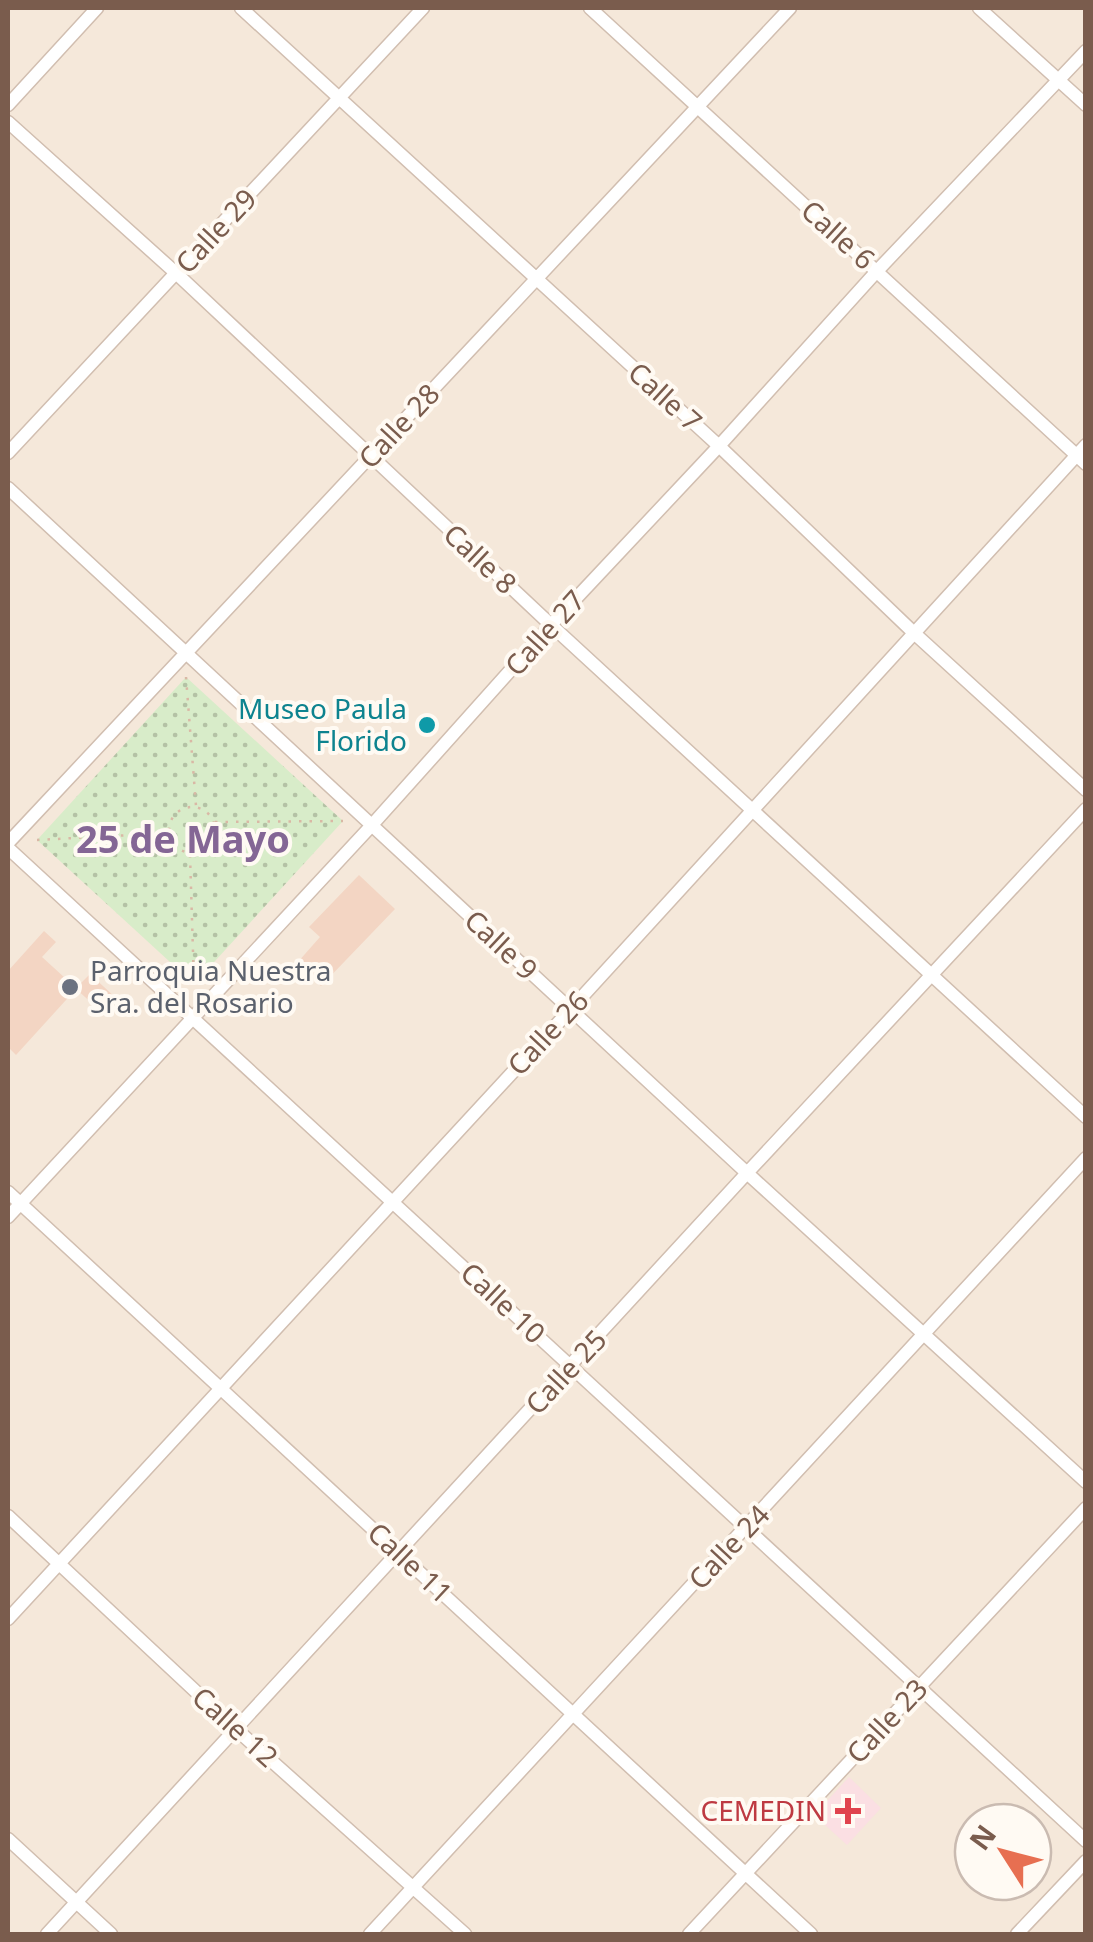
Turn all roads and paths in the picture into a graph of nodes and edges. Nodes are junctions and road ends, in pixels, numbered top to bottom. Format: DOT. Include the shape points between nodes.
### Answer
graph roads {
  1 [pos="97,8"];
  2 [pos="241,8"];
  3 [pos="423,8"];
  4 [pos="590,8"];
  5 [pos="790,8"];
  6 [pos="980,8"];
  7 [pos="1086,51"];
  8 [pos="1059,80"];
  9 [pos="339,98"];
  10 [pos="8,105"];
  11 [pos="1086,105"];
  12 [pos="697,108"];
  13 [pos="8,122"];
  14 [pos="877,271"];
  15 [pos="176,274"];
  16 [pos="536,280"];
  17 [pos="719,446"];
  18 [pos="8,453"];
  19 [pos="1082,455"];
  20 [pos="371,456"];
  21 [pos="8,488"];
  22 [pos="551,624"];
  23 [pos="914,633"];
  24 [pos="185,652"];
  25 [pos="186,677"];
  26 [pos="1086,790"];
  27 [pos="196,808"];
  28 [pos="1086,809"];
  29 [pos="753,810"];
  30 [pos="343,821"];
  31 [pos="214,822"];
  32 [pos="372,825"];
  33 [pos="169,833"];
  34 [pos="37,840"];
  35 [pos="8,846"];
  36 [pos="190,853"];
  37 [pos="932,975"];
  38 [pos="194,984"];
  39 [pos="570,1010"];
  40 [pos="192,1016"];
  41 [pos="1086,1117"];
  42 [pos="1086,1158"];
  43 [pos="747,1173"];
  44 [pos="8,1192"];
  45 [pos="392,1201"];
  46 [pos="20,1204"];
  47 [pos="8,1217"];
  48 [pos="924,1334"];
  49 [pos="572,1366"];
  50 [pos="222,1390"];
  51 [pos="1086,1482"];
  52 [pos="1086,1508"];
  53 [pos="8,1516"];
  54 [pos="746,1528"];
  55 [pos="399,1552"];
  56 [pos="58,1563"];
  57 [pos="8,1619"];
  58 [pos="917,1687"];
  59 [pos="574,1715"];
  60 [pos="237,1730"];
  61 [pos="8,1839"];
  62 [pos="1086,1841"];
  63 [pos="1086,1861"];
  64 [pos="746,1874"];
  65 [pos="413,1887"];
  66 [pos="76,1903"];
  67 [pos="47,1934"];
  68 [pos="112,1934"];
  69 [pos="370,1934"];
  70 [pos="465,1934"];
  71 [pos="689,1934"];
  72 [pos="811,1934"];
  73 [pos="1017,1934"];
  1 -- 10 [label="street"];
  2 -- 9 [label="street, Calle 7"];
  3 -- 9 [label="street, Calle 29"];
  4 -- 12 [label="street, Calle 6"];
  5 -- 12 [label="street, Calle 28"];
  6 -- 8 [label="street"];
  7 -- 8 [label="street, Calle 27"];
  8 -- 11 [label="street"];
  8 -- 14 [label="street, Calle 27"];
  9 -- 15 [label="street, Calle 29"];
  9 -- 16 [label="street, Calle 7"];
  12 -- 14 [label="street, Calle 6"];
  12 -- 16 [label="street, Calle 28"];
  13 -- 15 [label="street, Calle 8"];
  14 -- 17 [label="street, Calle 27"];
  14 -- 19 [label="street, Calle 6"];
  15 -- 18 [label="street, Calle 29"];
  15 -- 20 [label="street, Calle 8"];
  16 -- 17 [label="street, Calle 7"];
  16 -- 20 [label="street, Calle 28"];
  17 -- 22 [label="street, Calle 27"];
  17 -- 23 [label="street, Calle 7"];
  19 -- 23 [label="street, Calle 26"];
  20 -- 22 [label="street, Calle 8"];
  20 -- 24 [label="street, Calle 28"];
  21 -- 24 [label="street, Calle 9"];
  22 -- 29 [label="street, Calle 8"];
  22 -- 32 [label="street, Calle 27"];
  23 -- 26 [label="street, Calle 7"];
  23 -- 29 [label="street, Calle 26"];
  24 -- 32 [label="street, Calle 9"];
  24 -- 35 [label="street, Calle 28"];
  25 -- 27 [label="path"];
  27 -- 31 [label="path"];
  27 -- 33 [label="path" via="176,813"];
  28 -- 37 [label="street, Calle 25"];
  29 -- 37 [label="street, Calle 8"];
  29 -- 39 [label="street, Calle 26"];
  30 -- 31 [label="path"];
  31 -- 36 [label="path" via="210,844"];
  32 -- 39 [label="street, Calle 9"];
  32 -- 40 [label="street, Calle 27"];
  33 -- 34 [label="path"];
  33 -- 36 [label="path"];
  35 -- 40 [label="street, Calle 10"];
  36 -- 38 [label="path"];
  37 -- 41 [label="street, Calle 8"];
  37 -- 43 [label="street, Calle 25"];
  39 -- 43 [label="street, Calle 9"];
  39 -- 45 [label="street, Calle 26"];
  40 -- 45 [label="street, Calle 10"];
  40 -- 46 [label="street, Calle 27"];
  42 -- 48 [label="street, Calle 24"];
  43 -- 48 [label="street, Calle 9"];
  43 -- 49 [label="street, Calle 25"];
  44 -- 46 [label="street, Calle 11"];
  45 -- 49 [label="street, Calle 10"];
  45 -- 50 [label="street, Calle 26"];
  46 -- 47 [label="street, Calle 27"];
  46 -- 50 [label="street, Calle 11"];
  48 -- 51 [label="street, Calle 9"];
  48 -- 54 [label="street, Calle 24"];
  49 -- 54 [label="street, Calle 10"];
  49 -- 55 [label="street, Calle 25"];
  50 -- 55 [label="street, Calle 11"];
  50 -- 56 [label="street, Calle 26"];
  52 -- 58 [label="street, Calle 23"];
  53 -- 56 [label="street, Calle 12"];
  54 -- 58 [label="street, Calle 10"];
  54 -- 59 [label="street, Calle 24"];
  55 -- 59 [label="street, Calle 11"];
  55 -- 60 [label="street, Calle 25"];
  56 -- 57 [label="street, Calle 26"];
  56 -- 60 [label="street, Calle 12"];
  58 -- 62 [label="street, Calle 10"];
  58 -- 64 [label="street, Calle 23"];
  59 -- 64 [label="street, Calle 11"];
  59 -- 65 [label="street, Calle 24"];
  60 -- 65 [label="street, Calle 12"];
  60 -- 66 [label="street, Calle 25"];
  61 -- 66 [label="street"];
  63 -- 73 [label="street"];
  64 -- 71 [label="street, Calle 23"];
  64 -- 72 [label="street, Calle 11"];
  65 -- 69 [label="street, Calle 24"];
  65 -- 70 [label="street, Calle 12"];
  66 -- 67 [label="street, Calle 25"];
  66 -- 68 [label="street"];
}
